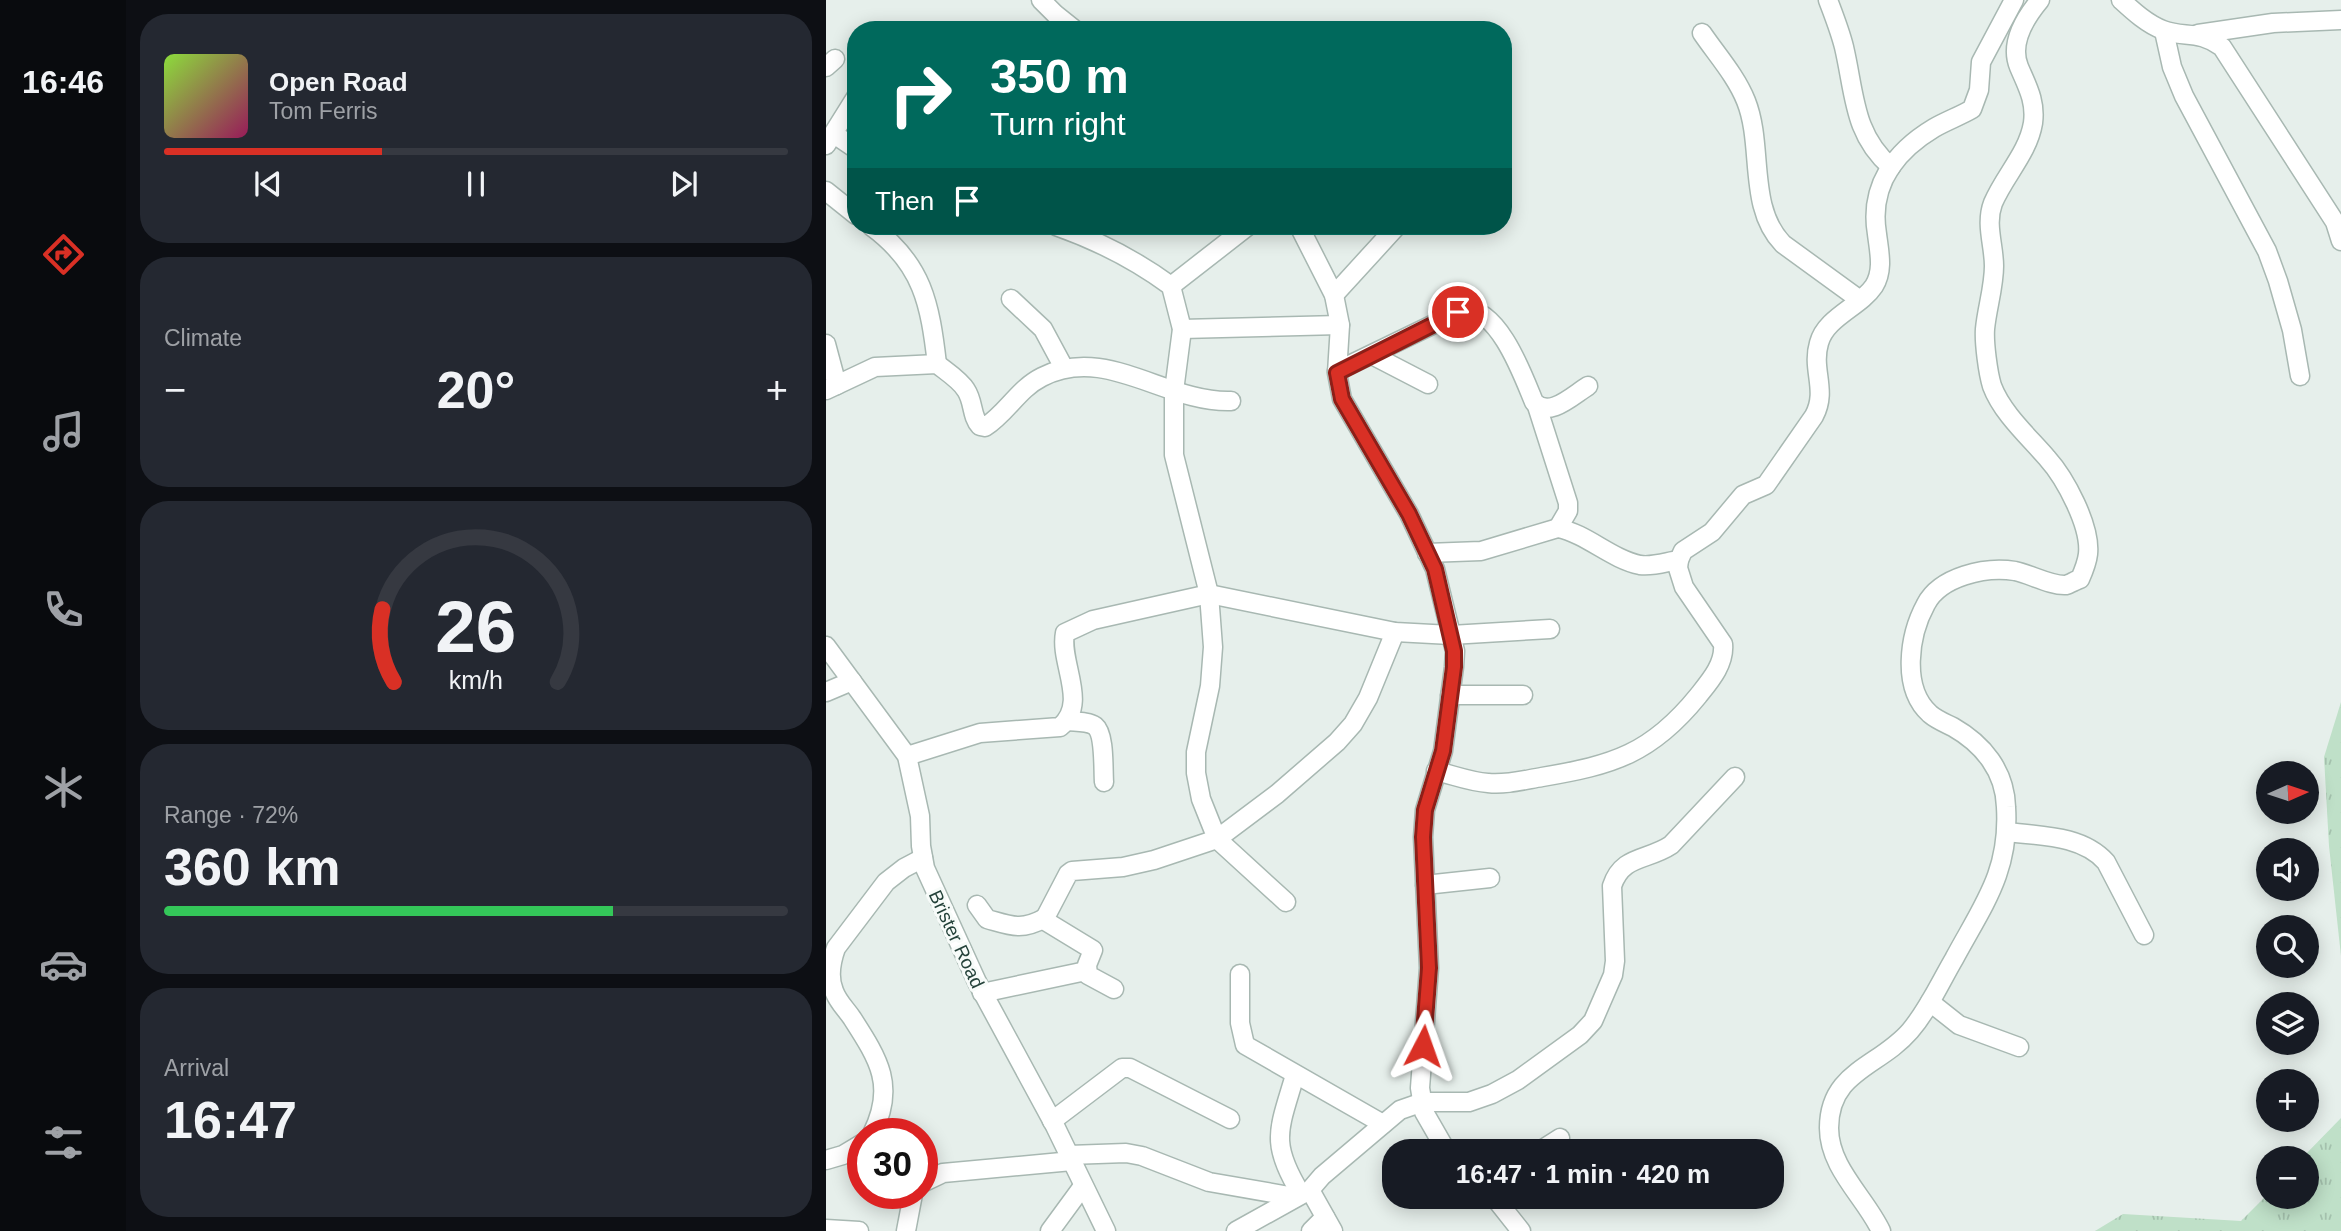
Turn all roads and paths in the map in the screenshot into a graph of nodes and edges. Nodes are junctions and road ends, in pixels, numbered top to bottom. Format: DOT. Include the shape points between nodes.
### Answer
graph roads {
  1 [pos="1041,0"];
  2 [pos="1828,0"];
  3 [pos="2014,0"];
  4 [pos="2121,0"];
  5 [pos="2037,1"];
  6 [pos="2341,20"];
  7 [pos="1064,21"];
  8 [pos="2164,31"];
  9 [pos="1702,33"];
  10 [pos="2195,34"];
  11 [pos="847,112"];
  12 [pos="830,140"];
  13 [pos="847,146"];
  14 [pos="1891,167"];
  15 [pos="826,191"];
  16 [pos="847,208"];
  17 [pos="882,235"];
  18 [pos="1084,235"];
  19 [pos="1236,235"];
  20 [pos="1304,235"];
  21 [pos="1389,235"];
  22 [pos="2341,242"];
  23 [pos="1171,286"];
  24 [pos="1334,295"];
  25 [pos="1011,299"];
  26 [pos="1860,300"];
  27 [pos="1339,325"];
  28 [pos="1182,329"];
  29 [pos="826,344"];
  30 [pos="1372,355"];
  31 [pos="937,364"];
  32 [pos="1064,368"];
  33 [pos="1338,371"];
  34 [pos="2300,376"];
  35 [pos="1429,384"];
  36 [pos="1588,386"];
  37 [pos="831,388"];
  38 [pos="1174,391"];
  39 [pos="1231,401"];
  40 [pos="1537,406"];
  41 [pos="1558,528"];
  42 [pos="1427,553"];
  43 [pos="1679,560"];
  44 [pos="1209,594"];
  45 [pos="1550,629"];
  46 [pos="1395,632"];
  47 [pos="1451,635"];
  48 [pos="826,646"];
  49 [pos="852,681"];
  50 [pos="826,692"];
  51 [pos="1450,695"];
  52 [pos="1523,695"];
  53 [pos="1067,721"];
  54 [pos="906,755"];
  55 [pos="1436,771"];
  56 [pos="1735,777"];
  57 [pos="1104,782"];
  58 [pos="2007,832"];
  59 [pos="1217,839"];
  60 [pos="923,858"];
  61 [pos="1490,878"];
  62 [pos="1425,885"];
  63 [pos="1286,902"];
  64 [pos="977,905"];
  65 [pos="1045,918"];
  66 [pos="2144,936"];
  67 [pos="831,950"];
  68 [pos="1086,971"];
  69 [pos="1240,974"];
  70 [pos="1114,989"];
  71 [pos="982,993"];
  72 [pos="1930,1002"];
  73 [pos="2019,1047"];
  74 [pos="1295,1075"];
  75 [pos="1423,1102"];
  76 [pos="879,1118"];
  77 [pos="1230,1119"];
  78 [pos="1052,1121"];
  79 [pos="1383,1124"];
  80 [pos="1439,1139"];
  81 [pos="847,1153"];
  82 [pos="1070,1158"];
  83 [pos="826,1160"];
  84 [pos="938,1175"];
  85 [pos="1083,1186"];
  86 [pos="1302,1194"];
  87 [pos="910,1209"];
  88 [pos="1504,1209"];
  89 [pos="1329,1224"];
  90 [pos="826,1229"];
  91 [pos="859,1231"];
  92 [pos="906,1231"];
  93 [pos="1050,1231"];
  94 [pos="1106,1231"];
  95 [pos="1236,1231"];
  96 [pos="1311,1231"];
  97 [pos="1521,1231"];
  98 [pos="1881,1231"];
  1 -- 7 [label="street"];
  2 -- 14 [label="street" via="1843,43 1860,123 1867,141"];
  3 -- 14 [label="street" via="1981,62 1972,109 1934,128"];
  4 -- 8 [label="street"];
  5 -- 58 [label="street" via="2019,33 2016,58 2031,91 2033,123 2021,156 1992,205 1994,269 1985,331 1992,387 2067,488 2089,551 2080,579 2066,585 2011,570 1993,570 1938,588 1916,627 1911,655 1912,678 1929,713 1955,728 1993,761 2006,797"];
  6 -- 10 [label="street" via="2273,23"];
  8 -- 10 [label="street"];
  8 -- 34 [label="street" via="2184,96 2267,251 2292,330"];
  9 -- 26 [label="street" via="1746,102 1773,234"];
  10 -- 22 [label="street" via="2222,47 2232,61 2334,222"];
  11 -- 12 [label="street"];
  12 -- 13 [label="street"];
  14 -- 26 [label="street" via="1876,197 1879,275"];
  15 -- 16 [label="street"];
  17 -- 31 [label="street" via="914,271 927,299"];
  18 -- 23 [label="street"];
  19 -- 23 [label="street"];
  20 -- 24 [label="street"];
  21 -- 24 [label="street"];
  23 -- 28 [label="street"];
  24 -- 27 [label="street"];
  25 -- 32 [label="street" via="1044,329"];
  26 -- 43 [label="street" via="1826,329 1819,341 1820,404 1771,478 1743,495 1712,532 1684,551"];
  27 -- 28 [label="street"];
  27 -- 33 [label="street"];
  28 -- 38 [label="street"];
  29 -- 37 [label="street"];
  30 -- 33 [label="street"];
  30 -- 35 [label="street"];
  30 -- 40 [label="street" via="1472,309 1481,313 1513,351"];
  31 -- 32 [label="street" via="967,391 974,419 985,427 1022,389"];
  31 -- 37 [label="street" via="875,367"];
  32 -- 38 [label="street" via="1103,367"];
  33 -- 42 [label="street" via="1342,399"];
  36 -- 40 [label="street" via="1554,407"];
  38 -- 39 [label="street" via="1210,401"];
  38 -- 44 [label="street" via="1174,455"];
  40 -- 41 [label="street" via="1568,503"];
  41 -- 42 [label="street" via="1480,551"];
  41 -- 43 [label="street" via="1641,565"];
  42 -- 47 [label="street"];
  43 -- 55 [label="street" via="1684,587 1719,636 1724,654 1693,702 1654,739 1609,764 1508,782 1489,783"];
  44 -- 46 [label="street"];
  44 -- 53 [label="street" via="1093,620 1065,633 1072,690"];
  44 -- 59 [label="street" via="1212,665 1196,773"];
  45 -- 47 [label="street"];
  46 -- 47 [label="street"];
  46 -- 59 [label="street" via="1353,724 1277,794"];
  47 -- 51 [label="street" via="1454,667"];
  48 -- 49 [label="street, Brister Road"];
  49 -- 50 [label="street"];
  49 -- 54 [label="street, Brister Road"];
  51 -- 52 [label="street"];
  51 -- 55 [label="street"];
  53 -- 54 [label="street" via="1060,727 980,733"];
  53 -- 57 [label="street" via="1090,724 1099,731"];
  54 -- 60 [label="street, Brister Road" via="920,816"];
  55 -- 62 [label="street" via="1425,810"];
  56 -- 75 [label="street" via="1671,845 1623,866 1615,878 1615,961 1593,1021 1580,1035 1492,1094 1469,1102"];
  58 -- 66 [label="street" via="2071,841 2099,854"];
  58 -- 72 [label="street" via="2000,869 1985,907"];
  59 -- 63 [label="street"];
  59 -- 65 [label="street" via="1123,867 1073,871"];
  60 -- 67 [label="street" via="886,882"];
  60 -- 71 [label="street, Brister Road"];
  61 -- 62 [label="street"];
  62 -- 75 [label="street" via="1429,968 1420,1088"];
  64 -- 65 [label="street" via="987,919 1014,927 1030,927"];
  65 -- 68 [label="street" via="1093,950"];
  67 -- 76 [label="street" via="833,990 873,1051 884,1082"];
  68 -- 70 [label="street"];
  68 -- 71 [label="street"];
  69 -- 74 [label="street" via="1245,1045"];
  71 -- 78 [label="street, Brister Road"];
  72 -- 73 [label="street" via="1959,1025"];
  72 -- 98 [label="street" via="1909,1032 1844,1083 1832,1104 1832,1149"];
  74 -- 79 [label="street"];
  74 -- 86 [label="street" via="1280,1146 1286,1168"];
  75 -- 79 [label="street" via="1400,1110"];
  75 -- 80 [label="street"];
  77 -- 78 [label="street" via="1122,1068"];
  78 -- 82 [label="street, Brister Road"];
  79 -- 86 [label="street"];
  81 -- 83 [label="street"];
  82 -- 84 [label="street"];
  82 -- 85 [label="street, Brister Road"];
  82 -- 86 [label="street" via="1126,1153 1209,1182"];
  85 -- 93 [label="street"];
  85 -- 94 [label="street, Brister Road"];
  86 -- 89 [label="street"];
  86 -- 95 [label="street"];
  87 -- 92 [label="street"];
  88 -- 97 [label="street"];
  89 -- 96 [label="street"];
  90 -- 91 [label="street"];
}
